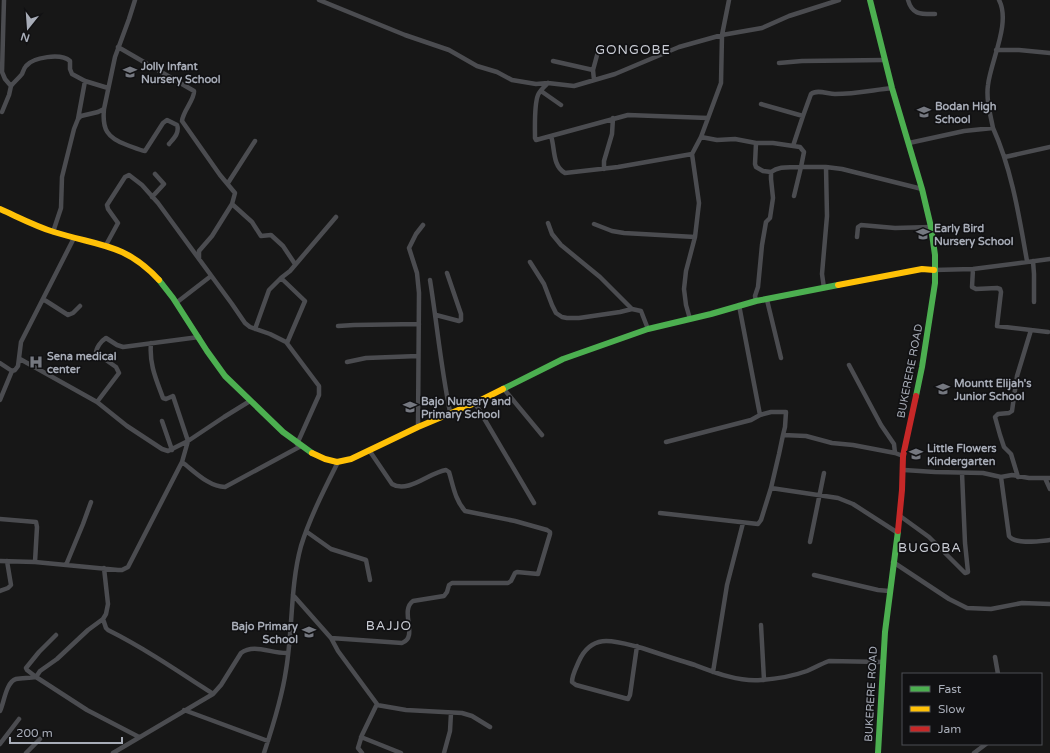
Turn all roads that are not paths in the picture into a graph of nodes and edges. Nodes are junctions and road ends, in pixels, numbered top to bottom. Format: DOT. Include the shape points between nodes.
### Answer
graph roads {
  1 [pos="4,0"];
  2 [pos="135,0"];
  3 [pos="319,0"];
  4 [pos="729,0"];
  5 [pos="840,0"];
  6 [pos="870,0"];
  7 [pos="908,0"];
  8 [pos="999,0"];
  9 [pos="935,14"];
  10 [pos="722,35"];
  11 [pos="118,46"];
  12 [pos="599,48"];
  13 [pos="996,50"];
  14 [pos="1050,53"];
  15 [pos="885,60"];
  16 [pos="553,61"];
  17 [pos="779,63"];
  18 [pos="593,70"];
  19 [pos="85,80"];
  20 [pos="594,80"];
  21 [pos="548,83"];
  22 [pos="11,86"];
  23 [pos="108,88"];
  24 [pos="892,88"];
  25 [pos="541,91"];
  26 [pos="761,104"];
  27 [pos="561,105"];
  28 [pos="104,109"];
  29 [pos="2,112"];
  30 [pos="803,116"];
  31 [pos="613,118"];
  32 [pos="708,118"];
  33 [pos="78,120"];
  34 [pos="993,128"];
  35 [pos="551,136"];
  36 [pos="701,137"];
  37 [pos="256,141"];
  38 [pos="756,143"];
  39 [pos="909,143"];
  40 [pos="169,144"];
  41 [pos="793,146"];
  42 [pos="1050,147"];
  43 [pos="692,154"];
  44 [pos="1005,157"];
  45 [pos="801,167"];
  46 [pos="826,167"];
  47 [pos="604,169"];
  48 [pos="771,172"];
  49 [pos="155,174"];
  50 [pos="228,183"];
  51 [pos="922,189"];
  52 [pos="794,196"];
  53 [pos="152,197"];
  54 [pos="232,204"];
  55 [pos="0,209"];
  56 [pos="336,218"];
  57 [pos="548,223"];
  58 [pos="594,224"];
  59 [pos="424,225"];
  60 [pos="931,227"];
  61 [pos="53,232"];
  62 [pos="857,237"];
  63 [pos="74,238"];
  64 [pos="695,238"];
  65 [pos="106,245"];
  66 [pos="199,259"];
  67 [pos="1050,259"];
  68 [pos="1030,261"];
  69 [pos="530,262"];
  70 [pos="296,264"];
  71 [pos="973,269"];
  72 [pos="934,270"];
  73 [pos="447,273"];
  74 [pos="211,276"];
  75 [pos="281,278"];
  76 [pos="430,280"];
  77 [pos="824,288"];
  78 [pos="43,299"];
  79 [pos="767,300"];
  80 [pos="756,301"];
  81 [pos="1034,302"];
  82 [pos="176,303"];
  83 [pos="739,305"];
  84 [pos="80,306"];
  85 [pos="632,309"];
  86 [pos="436,315"];
  87 [pos="690,319"];
  88 [pos="419,324"];
  89 [pos="338,326"];
  90 [pos="255,329"];
  91 [pos="648,329"];
  92 [pos="1031,330"];
  93 [pos="1048,332"];
  94 [pos="199,337"];
  95 [pos="151,343"];
  96 [pos="287,343"];
  97 [pos="418,356"];
  98 [pos="781,358"];
  99 [pos="20,360"];
  100 [pos="347,362"];
  101 [pos="0,363"];
  102 [pos="849,364"];
  103 [pos="12,371"];
  104 [pos="503,388"];
  105 [pos="0,400"];
  106 [pos="97,402"];
  107 [pos="250,402"];
  108 [pos="475,402"];
  109 [pos="450,412"];
  110 [pos="760,414"];
  111 [pos="162,421"];
  112 [pos="418,426"];
  113 [pos="542,435"];
  114 [pos="783,435"];
  115 [pos="188,441"];
  116 [pos="666,442"];
  117 [pos="299,445"];
  118 [pos="172,450"];
  119 [pos="369,450"];
  120 [pos="895,453"];
  121 [pos="903,456"];
  122 [pos="182,462"];
  123 [pos="338,462"];
  124 [pos="904,470"];
  125 [pos="824,473"];
  126 [pos="962,473"];
  127 [pos="1001,477"];
  128 [pos="1018,477"];
  129 [pos="1047,478"];
  130 [pos="771,488"];
  131 [pos="1050,489"];
  132 [pos="819,495"];
  133 [pos="91,502"];
  134 [pos="534,503"];
  135 [pos="660,513"];
  136 [pos="900,516"];
  137 [pos="0,519"];
  138 [pos="743,523"];
  139 [pos="307,532"];
  140 [pos="898,533"];
  141 [pos="1050,540"];
  142 [pos="810,542"];
  143 [pos="0,561"];
  144 [pos="7,561"];
  145 [pos="35,562"];
  146 [pos="893,562"];
  147 [pos="66,565"];
  148 [pos="104,568"];
  149 [pos="814,575"];
  150 [pos="370,580"];
  151 [pos="0,591"];
  152 [pos="889,591"];
  153 [pos="294,595"];
  154 [pos="1050,604"];
  155 [pos="103,619"];
  156 [pos="761,625"];
  157 [pos="56,635"];
  158 [pos="331,638"];
  159 [pos="637,646"];
  160 [pos="288,653"];
  161 [pos="995,657"];
  162 [pos="883,662"];
  163 [pos="713,672"];
  164 [pos="998,673"];
  165 [pos="36,677"];
  166 [pos="764,680"];
  167 [pos="213,694"];
  168 [pos="377,705"];
  169 [pos="184,710"];
  170 [pos="0,711"];
  171 [pos="451,713"];
  172 [pos="19,719"];
  173 [pos="490,727"];
  174 [pos="139,737"];
  175 [pos="361,737"];
  176 [pos="40,739"];
  177 [pos="268,741"];
  178 [pos="0,744"];
  179 [pos="985,745"];
  180 [pos="26,753"];
  181 [pos="113,753"];
  182 [pos="264,753"];
  183 [pos="362,753"];
  184 [pos="401,753"];
  185 [pos="444,753"];
  186 [pos="878,753"];
  187 [pos="974,753"];
  1 -- 22 [label="street" via="2,72"];
  2 -- 11 [label="street"];
  3 -- 21 [label="street" via="449,50 477,66 512,80"];
  4 -- 10 [label="street"];
  5 -- 10 [label="street" via="789,16 762,28"];
  6 -- 15 [label="street, BUKERERE ROAD"];
  7 -- 9 [label="street" via="912,10 921,14"];
  8 -- 13 [label="street" via="1003,14"];
  10 -- 20 [label="street" via="679,47 615,74"];
  10 -- 32 [label="street" via="721,83"];
  11 -- 23 [label="street"];
  11 -- 50 [label="street" via="194,91 182,121"];
  12 -- 18 [label="street"];
  13 -- 14 [label="street"];
  13 -- 34 [label="street" via="987,95"];
  15 -- 17 [label="street" via="810,60"];
  15 -- 24 [label="street, BUKERERE ROAD"];
  16 -- 18 [label="street"];
  18 -- 20 [label="street"];
  19 -- 22 [label="street" via="72,74 69,60 51,56 26,65"];
  19 -- 23 [label="street"];
  19 -- 33 [label="street"];
  20 -- 21 [label="street" via="574,86"];
  21 -- 25 [label="street"];
  22 -- 29 [label="street"];
  23 -- 28 [label="street"];
  24 -- 30 [label="street" via="847,94 815,92 811,94"];
  24 -- 39 [label="street, BUKERERE ROAD"];
  25 -- 27 [label="street"];
  25 -- 35 [label="street" via="537,99 535,138 537,140"];
  26 -- 30 [label="street"];
  28 -- 33 [label="street" via="84,115"];
  28 -- 40 [label="street" via="104,126 113,139 145,151 163,123 168,120 178,128 177,134"];
  30 -- 41 [label="street"];
  31 -- 32 [label="street" via="628,115"];
  31 -- 35 [label="street"];
  31 -- 47 [label="street"];
  32 -- 36 [label="street"];
  33 -- 61 [label="street" via="62,177 61,208"];
  34 -- 39 [label="street" via="964,131"];
  34 -- 44 [label="street"];
  35 -- 47 [label="street" via="553,152 563,172"];
  36 -- 38 [label="street"];
  36 -- 43 [label="street"];
  37 -- 50 [label="street"];
  38 -- 41 [label="street"];
  38 -- 48 [label="street" via="756,167"];
  39 -- 51 [label="street, BUKERERE ROAD"];
  41 -- 45 [label="street" via="800,147 804,152"];
  42 -- 44 [label="street"];
  43 -- 47 [label="street"];
  43 -- 64 [label="street" via="699,204"];
  44 -- 68 [label="street"];
  45 -- 46 [label="street"];
  45 -- 48 [label="street" via="781,167"];
  45 -- 52 [label="street"];
  46 -- 51 [label="street"];
  46 -- 77 [label="street" via="827,216 822,274"];
  48 -- 80 [label="street" via="773,198 762,245"];
  49 -- 53 [label="street" via="164,184"];
  50 -- 54 [label="street" via="235,193"];
  51 -- 60 [label="street, BUKERERE ROAD"];
  53 -- 65 [label="street" via="136,180 125,176 107,205 118,223"];
  53 -- 66 [label="street"];
  54 -- 66 [label="street" via="199,252"];
  54 -- 70 [label="street" via="252,222 261,236 271,235 283,246"];
  55 -- 61 [label="street"];
  56 -- 70 [label="street"];
  57 -- 85 [label="street" via="552,234 561,245 600,277"];
  58 -- 64 [label="street" via="624,233"];
  59 -- 88 [label="street" via="409,248 419,281"];
  60 -- 62 [label="street" via="895,228 861,225 858,227"];
  60 -- 72 [label="street, BUKERERE ROAD" via="935,255"];
  61 -- 63 [label="street"];
  63 -- 65 [label="street"];
  63 -- 78 [label="street"];
  64 -- 87 [label="street" via="684,289"];
  65 -- 82 [label="street" via="121,250 142,263"];
  66 -- 74 [label="street"];
  67 -- 68 [label="street"];
  68 -- 71 [label="street"];
  68 -- 81 [label="street" via="1034,274"];
  69 -- 85 [label="street" via="544,284 556,313 562,317 579,318"];
  70 -- 75 [label="street"];
  71 -- 72 [label="street"];
  71 -- 92 [label="street" via="972,288 1000,289 997,326"];
  72 -- 77 [label="street" via="922,269"];
  72 -- 121 [label="street, BUKERERE ROAD" via="935,283 927,337"];
  73 -- 86 [label="street" via="461,320"];
  74 -- 82 [label="street"];
  74 -- 90 [label="street" via="247,326"];
  75 -- 90 [label="street" via="269,290"];
  75 -- 96 [label="street" via="304,301"];
  76 -- 86 [label="street"];
  77 -- 79 [label="street"];
  78 -- 84 [label="street" via="68,315"];
  78 -- 99 [label="street" via="21,342"];
  79 -- 80 [label="street"];
  79 -- 98 [label="street"];
  80 -- 83 [label="street"];
  82 -- 94 [label="street"];
  83 -- 87 [label="street"];
  83 -- 110 [label="street"];
  85 -- 91 [label="street" via="643,312"];
  86 -- 109 [label="street" via="443,378"];
  87 -- 91 [label="street"];
  88 -- 89 [label="street"];
  88 -- 97 [label="street"];
  90 -- 96 [label="street"];
  91 -- 104 [label="street" via="563,359"];
  92 -- 93 [label="street"];
  92 -- 128 [label="street" via="1017,376 1012,411 998,414 996,417 1002,440 1011,454"];
  94 -- 95 [label="street"];
  94 -- 107 [label="street" via="222,371"];
  95 -- 106 [label="street" via="123,347 104,339 96,353 116,367 119,373"];
  95 -- 115 [label="street" via="152,367 163,398 172,396 174,399"];
  96 -- 117 [label="street" via="320,388"];
  97 -- 100 [label="street" via="366,358"];
  97 -- 112 [label="street"];
  99 -- 103 [label="street"];
  99 -- 106 [label="street"];
  101 -- 103 [label="street"];
  102 -- 120 [label="street" via="881,425 894,444"];
  103 -- 105 [label="street"];
  104 -- 108 [label="street"];
  104 -- 113 [label="street"];
  106 -- 118 [label="street" via="162,449"];
  107 -- 115 [label="street"];
  107 -- 117 [label="street"];
  108 -- 109 [label="street"];
  108 -- 134 [label="street"];
  109 -- 112 [label="street"];
  110 -- 114 [label="street" via="786,412"];
  110 -- 116 [label="street" via="751,420"];
  111 -- 118 [label="street"];
  112 -- 119 [label="street"];
  114 -- 120 [label="street" via="806,436"];
  114 -- 130 [label="street"];
  115 -- 118 [label="street"];
  115 -- 122 [label="street"];
  117 -- 122 [label="street" via="225,487 206,481"];
  117 -- 123 [label="street" via="326,459"];
  119 -- 123 [label="street"];
  119 -- 158 [label="street" via="395,486 413,484 446,470 449,472 454,492 466,511 515,521 547,530 550,534 538,574 517,572 508,582 452,583 448,585 444,596 410,603 407,617 409,636 405,642"];
  120 -- 121 [label="street"];
  121 -- 124 [label="street, BUKERERE ROAD"];
  122 -- 148 [label="street" via="128,567 122,570"];
  123 -- 139 [label="street"];
  124 -- 126 [label="street"];
  124 -- 136 [label="street, BUKERERE ROAD"];
  125 -- 132 [label="street"];
  126 -- 127 [label="street" via="983,473"];
  126 -- 136 [label="street" via="968,572 965,573 954,564 929,537"];
  127 -- 128 [label="street"];
  127 -- 141 [label="street" via="1011,540"];
  128 -- 129 [label="street"];
  129 -- 131 [label="street"];
  130 -- 132 [label="street"];
  130 -- 138 [label="street" via="760,522"];
  132 -- 140 [label="street" via="853,504"];
  132 -- 142 [label="street"];
  133 -- 147 [label="street"];
  135 -- 138 [label="street"];
  136 -- 140 [label="street, BUKERERE ROAD"];
  137 -- 145 [label="street" via="36,522 38,526"];
  138 -- 163 [label="street" via="728,584"];
  139 -- 150 [label="street" via="331,549 366,560"];
  139 -- 153 [label="street" via="298,562"];
  140 -- 146 [label="street, BUKERERE ROAD"];
  143 -- 144 [label="street"];
  144 -- 145 [label="street"];
  144 -- 151 [label="street" via="11,585"];
  145 -- 147 [label="street"];
  146 -- 152 [label="street, BUKERERE ROAD"];
  146 -- 154 [label="street" via="966,608 991,609 1022,603"];
  147 -- 148 [label="street"];
  148 -- 155 [label="street" via="108,604"];
  149 -- 152 [label="street"];
  152 -- 162 [label="street, BUKERERE ROAD"];
  153 -- 158 [label="street"];
  153 -- 160 [label="street"];
  155 -- 165 [label="street"];
  155 -- 167 [label="street" via="108,630 158,658"];
  156 -- 166 [label="street"];
  157 -- 165 [label="street" via="26,668"];
  158 -- 168 [label="street"];
  159 -- 159 [label="street" via="606,640 592,644 582,655 572,682 628,699"];
  159 -- 163 [label="street"];
  160 -- 167 [label="street" via="246,649 241,652"];
  160 -- 177 [label="street" via="279,702"];
  161 -- 164 [label="street"];
  162 -- 166 [label="street" via="829,662 803,672"];
  162 -- 186 [label="street, BUKERERE ROAD"];
  163 -- 166 [label="street" via="735,678"];
  165 -- 170 [label="street" via="15,679 11,682"];
  165 -- 174 [label="street" via="87,710"];
  167 -- 169 [label="street"];
  168 -- 171 [label="street"];
  168 -- 175 [label="street"];
  169 -- 174 [label="street"];
  169 -- 177 [label="street"];
  171 -- 173 [label="street" via="472,716"];
  171 -- 185 [label="street" via="450,731"];
  172 -- 178 [label="street"];
  174 -- 181 [label="street"];
  175 -- 183 [label="street" via="358,748"];
  175 -- 184 [label="street"];
  176 -- 180 [label="street"];
  177 -- 182 [label="street"];
  179 -- 187 [label="street"];
}
